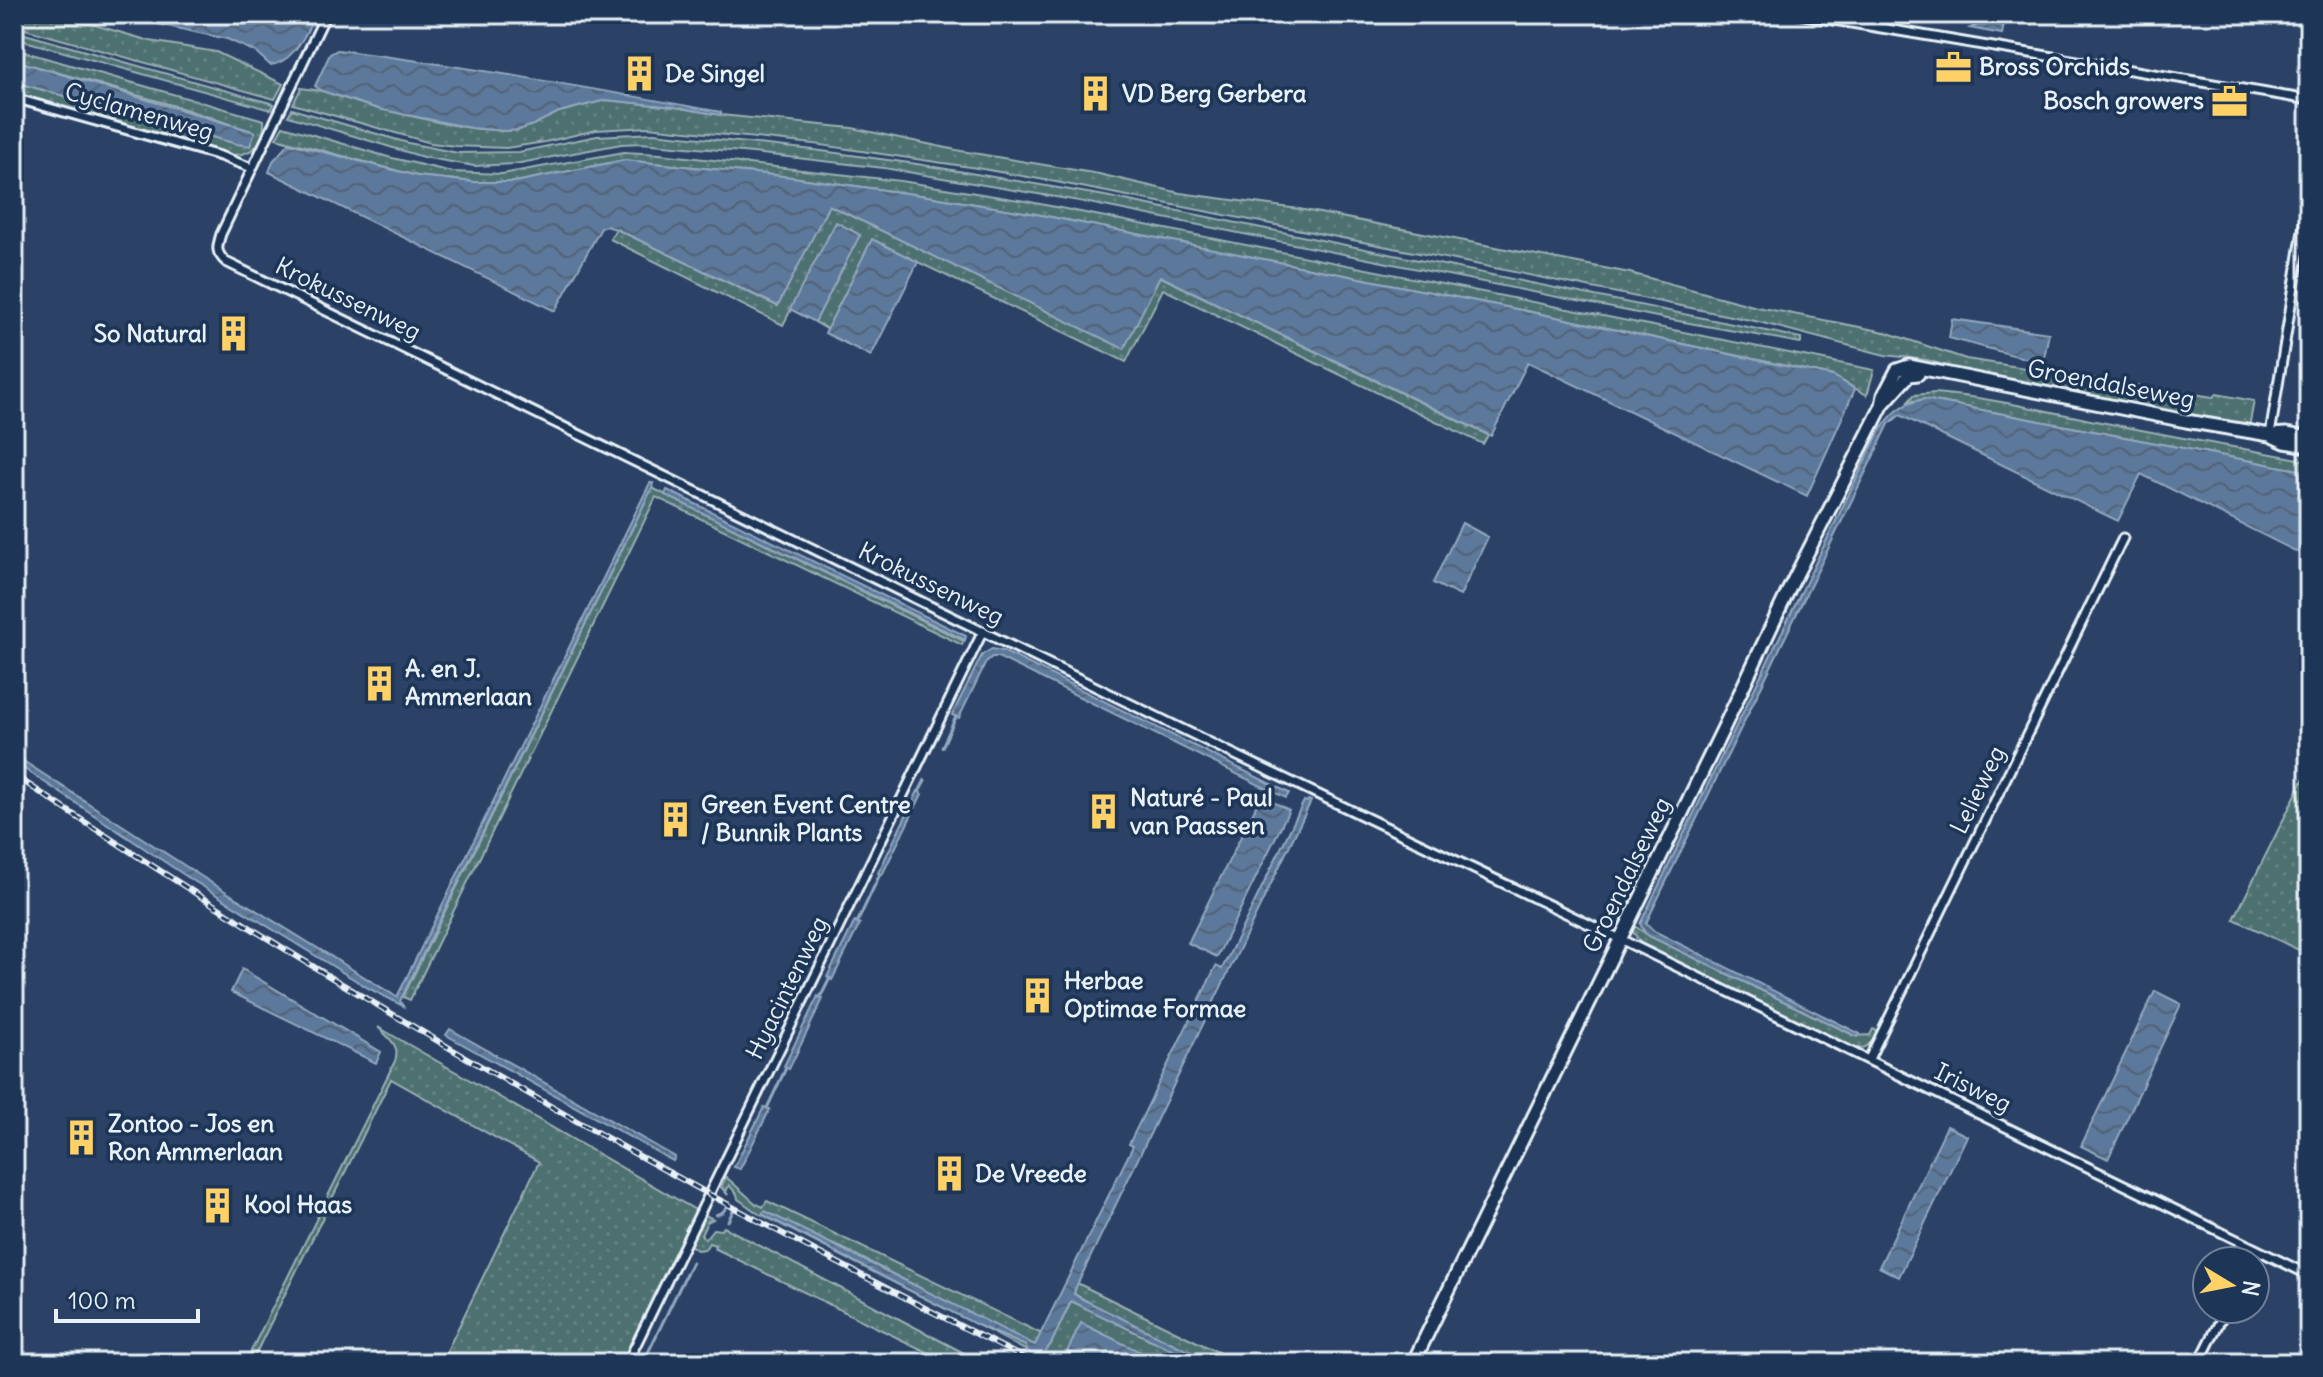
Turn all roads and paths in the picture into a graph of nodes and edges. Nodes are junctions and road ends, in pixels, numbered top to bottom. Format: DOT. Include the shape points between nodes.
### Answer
graph roads {
  1 [pos="326,14"];
  2 [pos="1798,14"];
  3 [pos="14,98"];
  4 [pos="2309,100"];
  5 [pos="252,168"];
  6 [pos="2309,193"];
  7 [pos="1897,370"];
  8 [pos="1918,374"];
  9 [pos="1944,374"];
  10 [pos="1882,406"];
  11 [pos="2270,435"];
  12 [pos="2309,438"];
  13 [pos="2309,446"];
  14 [pos="2123,538"];
  15 [pos="983,631"];
  16 [pos="1620,939"];
  17 [pos="1869,1059"];
  18 [pos="2246,1245"];
  19 [pos="2271,1257"];
  20 [pos="2309,1275"];
  21 [pos="2218,1325"];
  22 [pos="627,1363"];
  23 [pos="1413,1363"];
  24 [pos="2199,1363"];
  1 -- 5 [label="street"];
  2 -- 4 [label="street"];
  3 -- 5 [label="street, Cyclamenweg"];
  5 -- 15 [label="street, Krokussenweg" via="216,247 226,262"];
  6 -- 11 [label="street"];
  7 -- 8 [label="street, Groendalseweg"];
  7 -- 9 [label="street, Groendalseweg" via="1909,366"];
  7 -- 10 [label="street, Groendalseweg"];
  8 -- 9 [label="street, Groendalseweg"];
  8 -- 10 [label="street, Groendalseweg" via="1909,375"];
  9 -- 11 [label="street, Groendalseweg"];
  10 -- 16 [label="street, Groendalseweg"];
  11 -- 12 [label="street, Groendalseweg"];
  11 -- 13 [label="street, Groendalseweg"];
  14 -- 17 [label="street, Lelieweg"];
  15 -- 16 [label="street, Krokussenweg"];
  15 -- 22 [label="street, Hyacintenweg"];
  16 -- 17 [label="street, Irisweg"];
  16 -- 23 [label="street, Groendalseweg"];
  17 -- 18 [label="street, Irisweg"];
  19 -- 20 [label="street, Irisweg"];
  21 -- 24 [label="street"];
}
